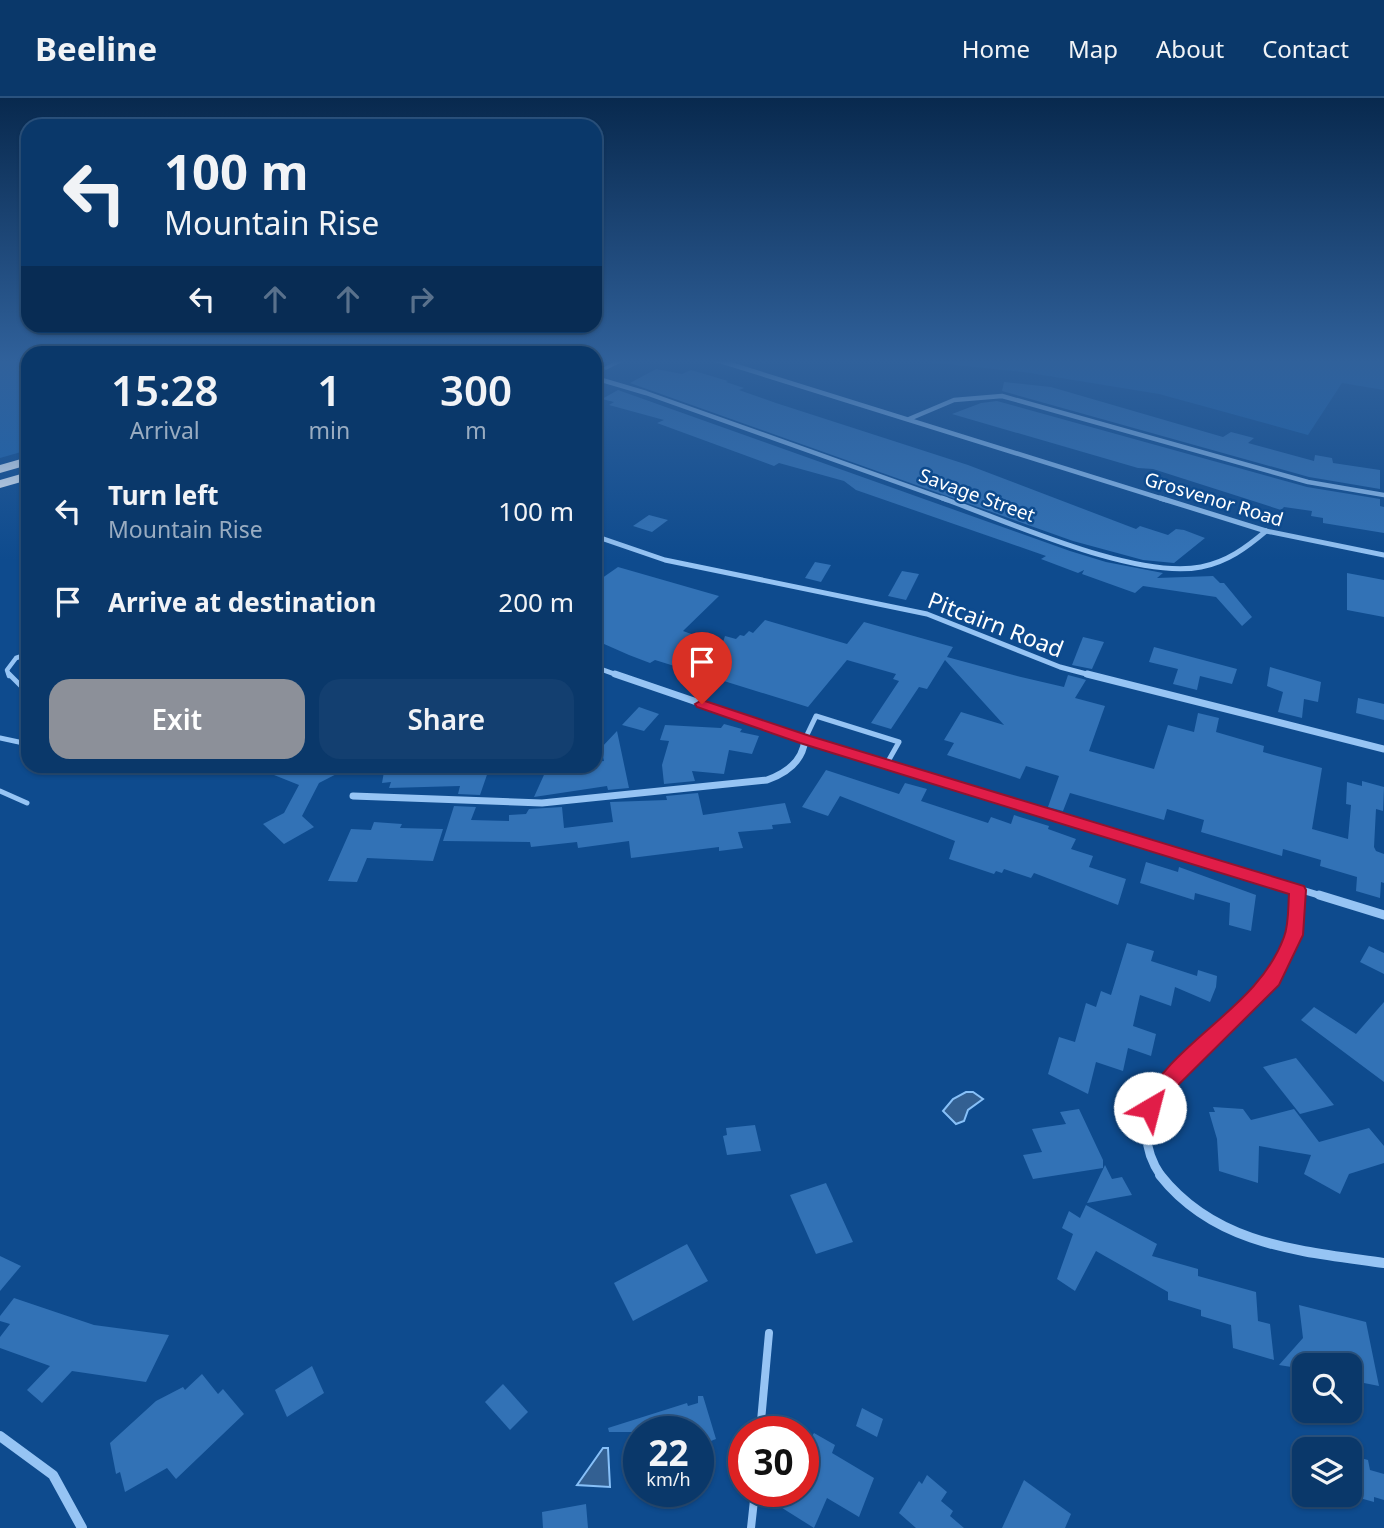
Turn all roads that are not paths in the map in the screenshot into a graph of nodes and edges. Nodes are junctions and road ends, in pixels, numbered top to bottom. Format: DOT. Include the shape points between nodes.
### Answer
graph roads {
  1 [pos="741,427"];
  2 [pos="933,427"];
  3 [pos="1116,427"];
  4 [pos="21,463"];
  5 [pos="0,469"];
  6 [pos="21,478"];
  7 [pos="0,484"];
  8 [pos="1384,495"];
  9 [pos="1266,531"];
  10 [pos="602,538"];
  11 [pos="1384,555"];
  12 [pos="21,656"];
  13 [pos="602,669"];
  14 [pos="21,687"];
  15 [pos="0,738"];
  16 [pos="805,740"];
  17 [pos="21,742"];
  18 [pos="1384,748"];
  19 [pos="886,765"];
  20 [pos="0,791"];
  21 [pos="353,796"];
  22 [pos="27,803"];
  23 [pos="1298,890"];
  24 [pos="1384,915"];
  25 [pos="1384,1263"];
  26 [pos="769,1333"];
  27 [pos="761,1416"];
  28 [pos="0,1436"];
  29 [pos="753,1507"];
  30 [pos="82,1528"];
  31 [pos="751,1528"];
  1 -- 9 [label="street, Savage Street" via="1119,561 1168,569 1215,565 1243,552"];
  2 -- 9 [label="street, Grosvenor Road"];
  3 -- 8 [label="street" via="1308,482"];
  4 -- 5 [label="highway"];
  6 -- 7 [label="highway"];
  9 -- 11 [label="street, Grosvenor Road"];
  10 -- 18 [label="street, Pitcairn Road" via="664,560 928,614 1060,667"];
  12 -- 14 [label="lane" via="7,670"];
  13 -- 16 [label="street"];
  15 -- 17 [label="lane"];
  16 -- 19 [label="street"];
  16 -- 19 [label="lane" via="816,716 899,742"];
  16 -- 21 [label="street" via="794,765 767,780 542,803"];
  19 -- 23 [label="street"];
  20 -- 22 [label="lane"];
  23 -- 24 [label="street"];
  23 -- 25 [label="street" via="1294,935 1272,979 1163,1087 1150,1108 1146,1143 1166,1183 1202,1216 1244,1237 1296,1251"];
  26 -- 27 [label="lane"];
  28 -- 30 [label="street" via="53,1475"];
  29 -- 31 [label="lane"];
}
